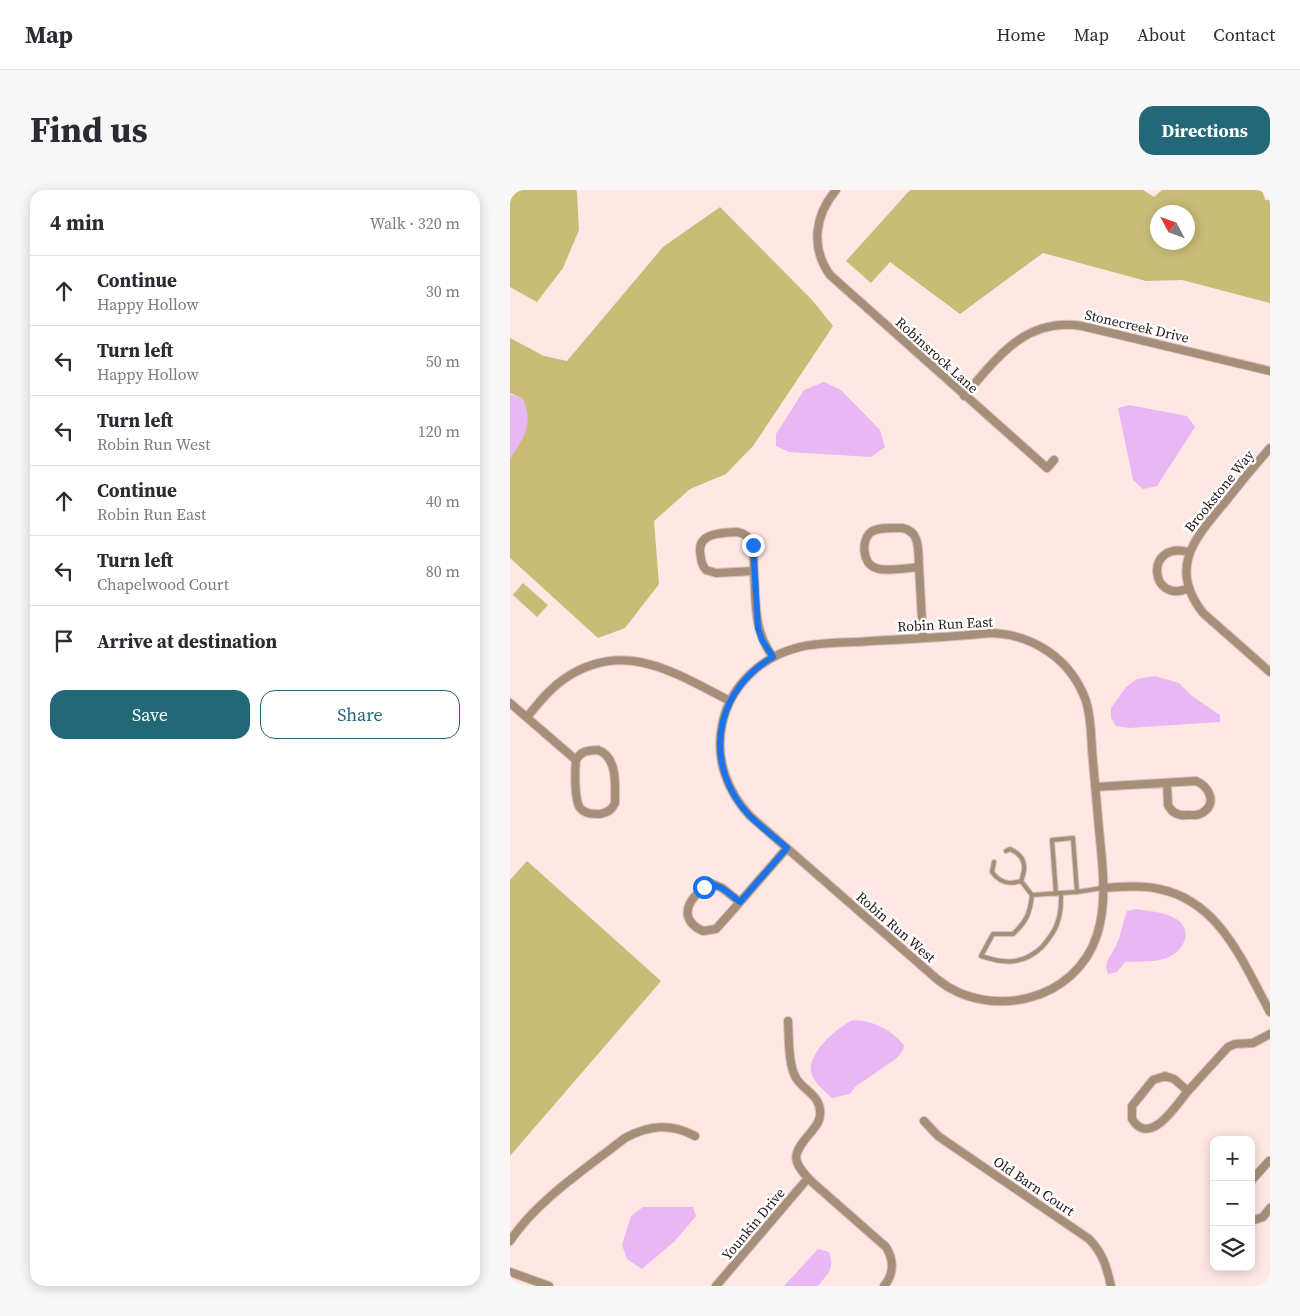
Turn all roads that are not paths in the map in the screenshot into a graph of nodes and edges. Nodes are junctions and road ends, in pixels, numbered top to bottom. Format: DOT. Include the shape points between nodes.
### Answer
graph roads {
  1 [pos="836,190"];
  2 [pos="1270,371"];
  3 [pos="964,396"];
  4 [pos="1270,448"];
  5 [pos="1054,460"];
  6 [pos="1189,552"];
  7 [pos="918,567"];
  8 [pos="754,571"];
  9 [pos="1189,588"];
  10 [pos="923,638"];
  11 [pos="773,657"];
  12 [pos="1270,672"];
  13 [pos="730,701"];
  14 [pos="510,703"];
  15 [pos="527,718"];
  16 [pos="576,760"];
  17 [pos="1167,783"];
  18 [pos="1095,787"];
  19 [pos="787,848"];
  20 [pos="1006,851"];
  21 [pos="994,862"];
  22 [pos="1021,880"];
  23 [pos="1102,888"];
  24 [pos="1078,892"];
  25 [pos="1058,894"];
  26 [pos="1032,895"];
  27 [pos="740,902"];
  28 [pos="1270,1012"];
  29 [pos="788,1021"];
  30 [pos="1270,1034"];
  31 [pos="1188,1091"];
  32 [pos="924,1121"];
  33 [pos="695,1136"];
  34 [pos="1270,1161"];
  35 [pos="1255,1177"];
  36 [pos="808,1178"];
  37 [pos="1270,1208"];
  38 [pos="1255,1220"];
  39 [pos="510,1241"];
  40 [pos="510,1272"];
  41 [pos="550,1286"];
  42 [pos="716,1286"];
  43 [pos="884,1286"];
  44 [pos="1111,1286"];
  1 -- 3 [label="street, Robinsrock Lane" via="824,207 818,225 817,243 823,264 836,282"];
  2 -- 3 [label="street, Stonecreek Drive" via="1082,326 1055,325 1018,339"];
  3 -- 5 [label="street, Robinsrock Lane" via="1046,468"];
  4 -- 6 [label="street, Brookstone Way" via="1199,533"];
  6 -- 9 [label="street, Brookstone Way"];
  6 -- 9 [label="street, Brookstone Way" via="1175,550 1165,554 1158,564 1157,574 1168,590 1179,592"];
  7 -- 7 [label="street" via="917,540 910,530 876,530 866,538 865,556 874,568"];
  7 -- 10 [label="street"];
  8 -- 8 [label="street" via="753,545 746,535 739,532 713,534 702,541 701,561 708,571"];
  8 -- 11 [label="street" via="759,631"];
  9 -- 12 [label="street" via="1202,613"];
  10 -- 11 [label="street, Robin Run East" via="810,645"];
  10 -- 18 [label="street, Robin Run East" via="1002,634 1031,642 1054,655 1071,674 1086,700"];
  11 -- 13 [label="street, Robin Run East" via="748,676"];
  13 -- 15 [label="street" via="664,668 645,662 620,660 582,668 564,679"];
  13 -- 19 [label="street, Robin Run West" via="720,738 721,760 728,784 744,810"];
  14 -- 15 [label="street"];
  15 -- 16 [label="street"];
  16 -- 16 [label="street" via="578,806 588,813 610,810 615,801 610,758 601,751 587,751"];
  17 -- 17 [label="street" via="1196,781 1203,784 1210,792 1210,804 1203,813 1180,816 1168,805"];
  17 -- 18 [label="street"];
  18 -- 23 [label="street, Robin Run East"];
  19 -- 23 [label="street, Robin Run West" via="941,982 964,995 989,1002 1031,998 1072,974 1097,935 1103,909"];
  19 -- 27 [label="street"];
  20 -- 22 [label="lane" via="1010,849 1018,853 1024,861 1025,871"];
  21 -- 22 [label="lane" via="992,872 997,878 1013,884"];
  22 -- 26 [label="lane"];
  23 -- 24 [label="lane"];
  23 -- 28 [label="street" via="1158,888 1180,895 1202,908 1226,934"];
  24 -- 25 [label="lane"];
  24 -- 25 [label="lane" via="1073,838 1052,840"];
  25 -- 26 [label="lane"];
  25 -- 26 [label="lane" via="1057,926 1050,939 1034,955 1016,962 998,962 981,956 993,934 1013,934 1024,924"];
  27 -- 27 [label="street" via="712,931 699,929 687,914 690,901 709,885 719,886"];
  29 -- 36 [label="street" via="793,1072 816,1098 820,1109 818,1124 799,1146 796,1155 798,1166"];
  30 -- 31 [label="street" via="1254,1043 1228,1047"];
  31 -- 31 [label="street" via="1170,1077 1153,1080 1132,1106 1132,1119 1141,1128 1154,1128"];
  32 -- 44 [label="street, Old Barn Court" via="938,1136 1089,1240 1105,1262"];
  33 -- 39 [label="street" via="675,1128 658,1126 625,1138 537,1208"];
  34 -- 35 [label="street"];
  36 -- 42 [label="street, Younkin Drive"];
  36 -- 43 [label="street" via="883,1243 889,1252 892,1268"];
  37 -- 38 [label="street" via="1263,1217"];
  40 -- 41 [label="street"];
}
